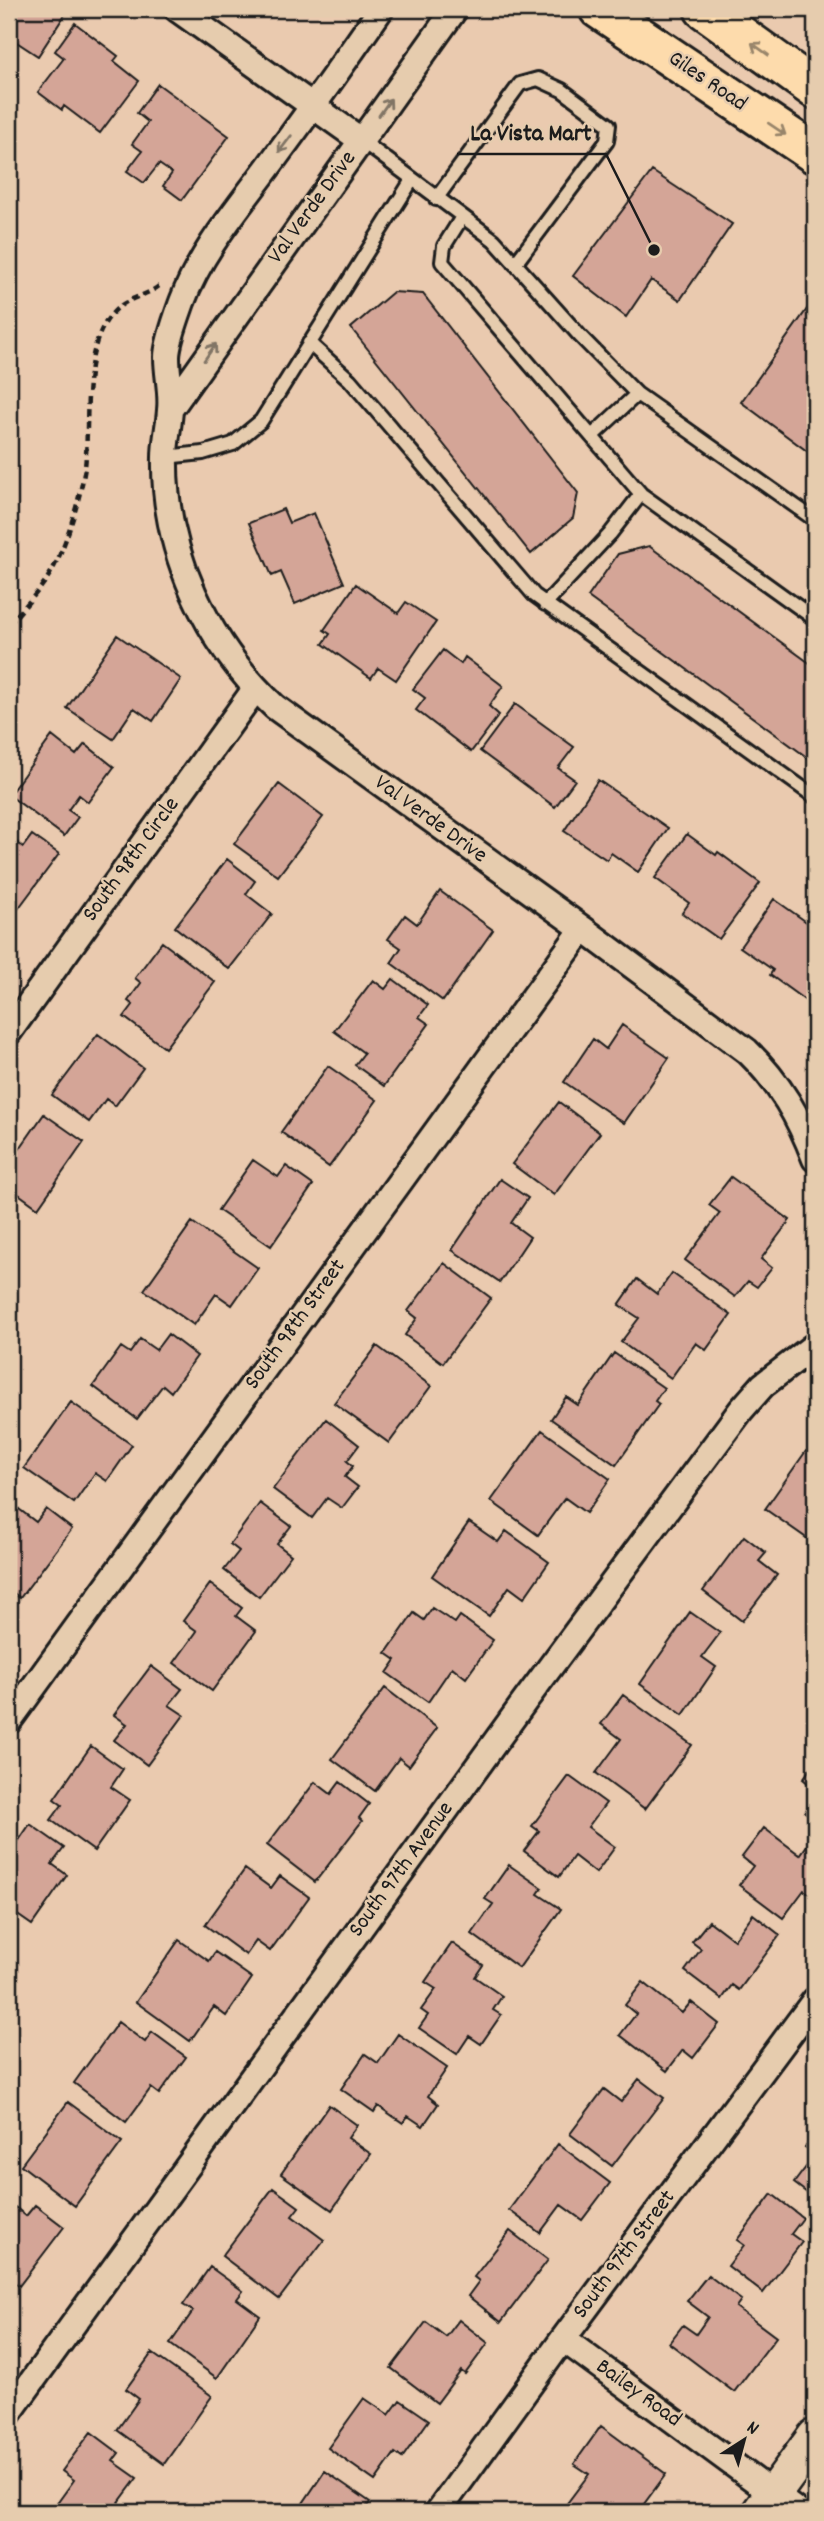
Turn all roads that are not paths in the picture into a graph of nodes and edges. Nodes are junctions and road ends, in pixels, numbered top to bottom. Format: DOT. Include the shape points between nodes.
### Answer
graph roads {
  1 [pos="177,9"];
  2 [pos="382,9"];
  3 [pos="455,9"];
  4 [pos="599,9"];
  5 [pos="704,9"];
  6 [pos="815,89"];
  7 [pos="313,108"];
  8 [pos="362,141"];
  9 [pos="815,154"];
  10 [pos="412,180"];
  11 [pos="436,199"];
  12 [pos="461,217"];
  13 [pos="515,264"];
  14 [pos="309,342"];
  15 [pos="637,394"];
  16 [pos="171,408"];
  17 [pos="592,436"];
  18 [pos="165,457"];
  19 [pos="641,494"];
  20 [pos="815,520"];
  21 [pos="545,604"];
  22 [pos="815,619"];
  23 [pos="255,689"];
  24 [pos="815,797"];
  25 [pos="583,929"];
  26 [pos="9,1031"];
  27 [pos="815,1159"];
  28 [pos="815,1345"];
  29 [pos="9,1721"];
  30 [pos="815,2000"];
  31 [pos="563,2339"];
  32 [pos="9,2413"];
  33 [pos="815,2437"];
  34 [pos="770,2498"];
  35 [pos="438,2512"];
  1 -- 7 [label="street"];
  2 -- 7 [label="street, Val Verde Drive"];
  8 -- 3 [label="street, Val Verde Drive, one-way"];
  4 -- 9 [label="main road, Giles Road, one-way"];
  6 -- 5 [label="main road, one-way"];
  7 -- 8 [label="street"];
  7 -- 16 [label="street, Val Verde Drive, one-way" via="212,247 183,300 167,354"];
  8 -- 10 [label="lane"];
  16 -- 8 [label="street, Val Verde Drive, one-way"];
  10 -- 11 [label="lane"];
  10 -- 14 [label="lane"];
  11 -- 12 [label="lane"];
  11 -- 13 [label="lane" via="520,83 538,79 562,90 609,125 607,141"];
  12 -- 13 [label="lane" via="494,240"];
  12 -- 17 [label="lane" via="444,246 442,262"];
  13 -- 15 [label="lane"];
  14 -- 18 [label="lane" via="261,421 233,444"];
  14 -- 21 [label="lane" via="350,380"];
  15 -- 17 [label="lane"];
  15 -- 20 [label="lane"];
  16 -- 18 [label="street, Val Verde Drive"];
  17 -- 19 [label="lane"];
  18 -- 23 [label="street, Val Verde Drive" via="171,520 188,580 214,631"];
  19 -- 21 [label="lane"];
  19 -- 22 [label="lane"];
  21 -- 24 [label="lane"];
  23 -- 25 [label="street, Val Verde Drive" via="295,723"];
  23 -- 26 [label="street, South 98th Circle"];
  25 -- 27 [label="street, Val Verde Drive" via="758,1061 786,1096"];
  25 -- 29 [label="street, South 98th Street"];
  28 -- 32 [label="street, South 97th Avenue" via="763,1385 741,1410"];
  30 -- 31 [label="street, South 97th Street"];
  31 -- 34 [label="street, Bailey Road"];
  31 -- 35 [label="street, South 97th Street"];
  33 -- 34 [label="main road"];
}
